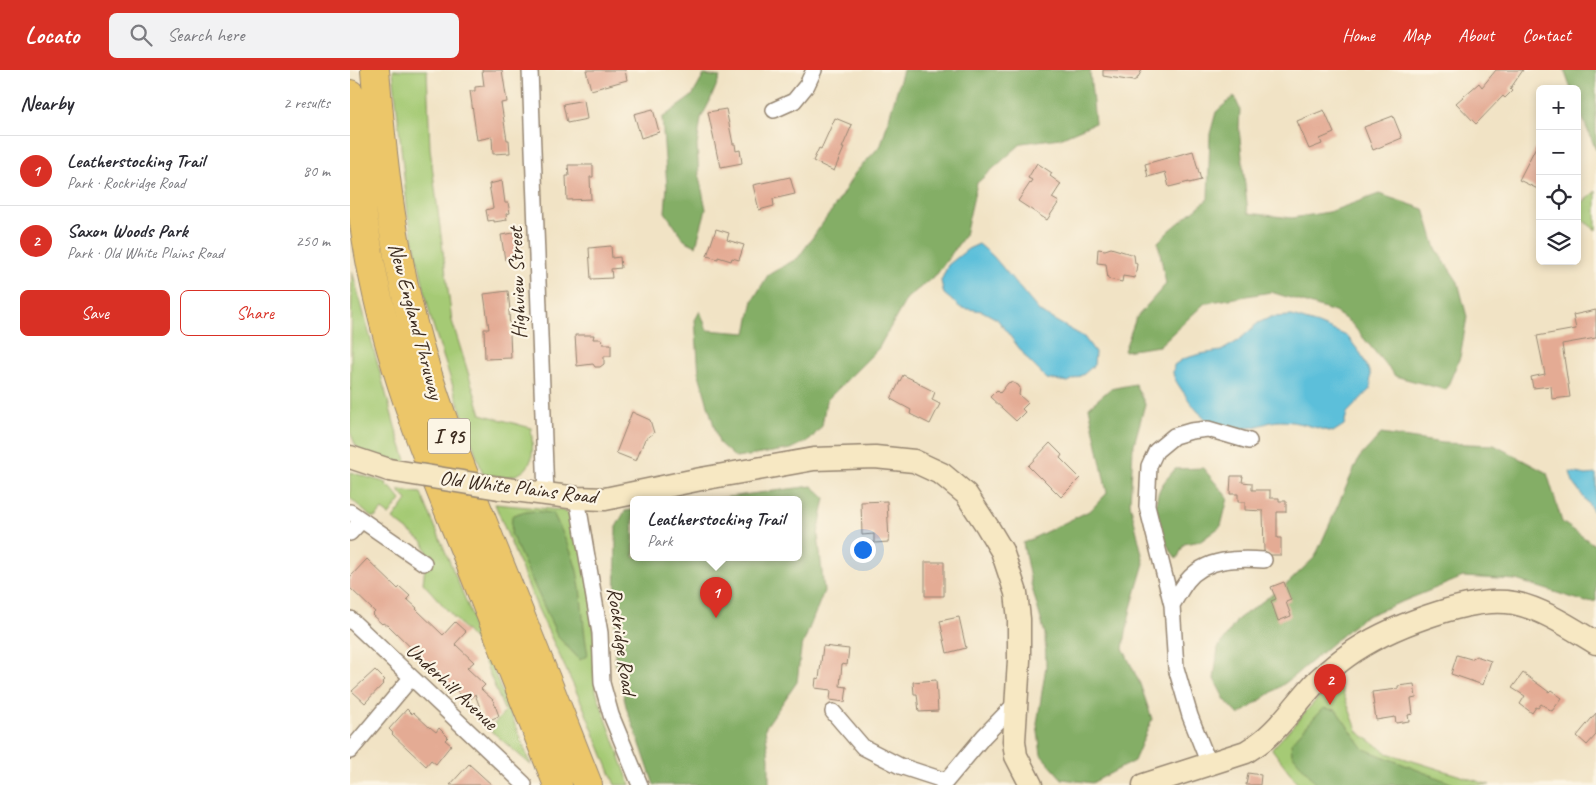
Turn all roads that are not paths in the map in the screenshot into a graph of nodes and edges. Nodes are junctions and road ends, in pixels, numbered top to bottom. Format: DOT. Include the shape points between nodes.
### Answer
graph roads {
  1 [pos="376,70"];
  2 [pos="530,70"];
  3 [pos="814,70"];
  4 [pos="350,94"];
  5 [pos="774,110"];
  6 [pos="1249,441"];
  7 [pos="350,457"];
  8 [pos="546,494"];
  9 [pos="577,498"];
  10 [pos="356,516"];
  11 [pos="350,533"];
  12 [pos="1264,560"];
  13 [pos="424,563"];
  14 [pos="1172,605"];
  15 [pos="350,619"];
  16 [pos="1596,643"];
  17 [pos="411,678"];
  18 [pos="1015,704"];
  19 [pos="833,712"];
  20 [pos="350,751"];
  21 [pos="1209,764"];
  22 [pos="945,783"];
  23 [pos="524,784"];
  24 [pos="558,785"];
  25 [pos="588,785"];
  26 [pos="640,785"];
  27 [pos="1031,785"];
  28 [pos="1144,785"];
  1 -- 25 [label="highway, New England Thruway / I 95" via="390,211 418,344 457,458"];
  2 -- 8 [label="street, Highview Street"];
  3 -- 5 [label="street" via="794,101"];
  4 -- 24 [label="highway, New England Thruway / I 95" via="365,228 394,360 430,465"];
  6 -- 14 [label="street" via="1208,429 1174,436 1156,451 1149,466 1147,506"];
  7 -- 8 [label="street, Old White Plains Road, bridge" via="388,470"];
  8 -- 9 [label="street, Old White Plains Road"];
  9 -- 18 [label="street, Old White Plains Road" via="605,499 814,460 875,457 914,461 935,470 966,494 1002,551 1016,592 1019,619"];
  9 -- 26 [label="street, Rockridge Road" via="600,633 602,683"];
  10 -- 11 [label="street"];
  10 -- 13 [label="street"];
  12 -- 14 [label="street" via="1220,561 1205,567 1188,580"];
  14 -- 21 [label="street" via="1176,668"];
  15 -- 17 [label="street, Underhill Avenue"];
  16 -- 21 [label="street" via="1531,608 1496,601 1463,606 1412,622 1362,646 1317,682 1259,744 1246,752"];
  17 -- 20 [label="street"];
  17 -- 23 [label="street, Underhill Avenue"];
  18 -- 22 [label="street"];
  18 -- 27 [label="street, Old White Plains Road" via="1016,756"];
  19 -- 22 [label="street" via="862,747"];
  21 -- 28 [label="street"];
}
